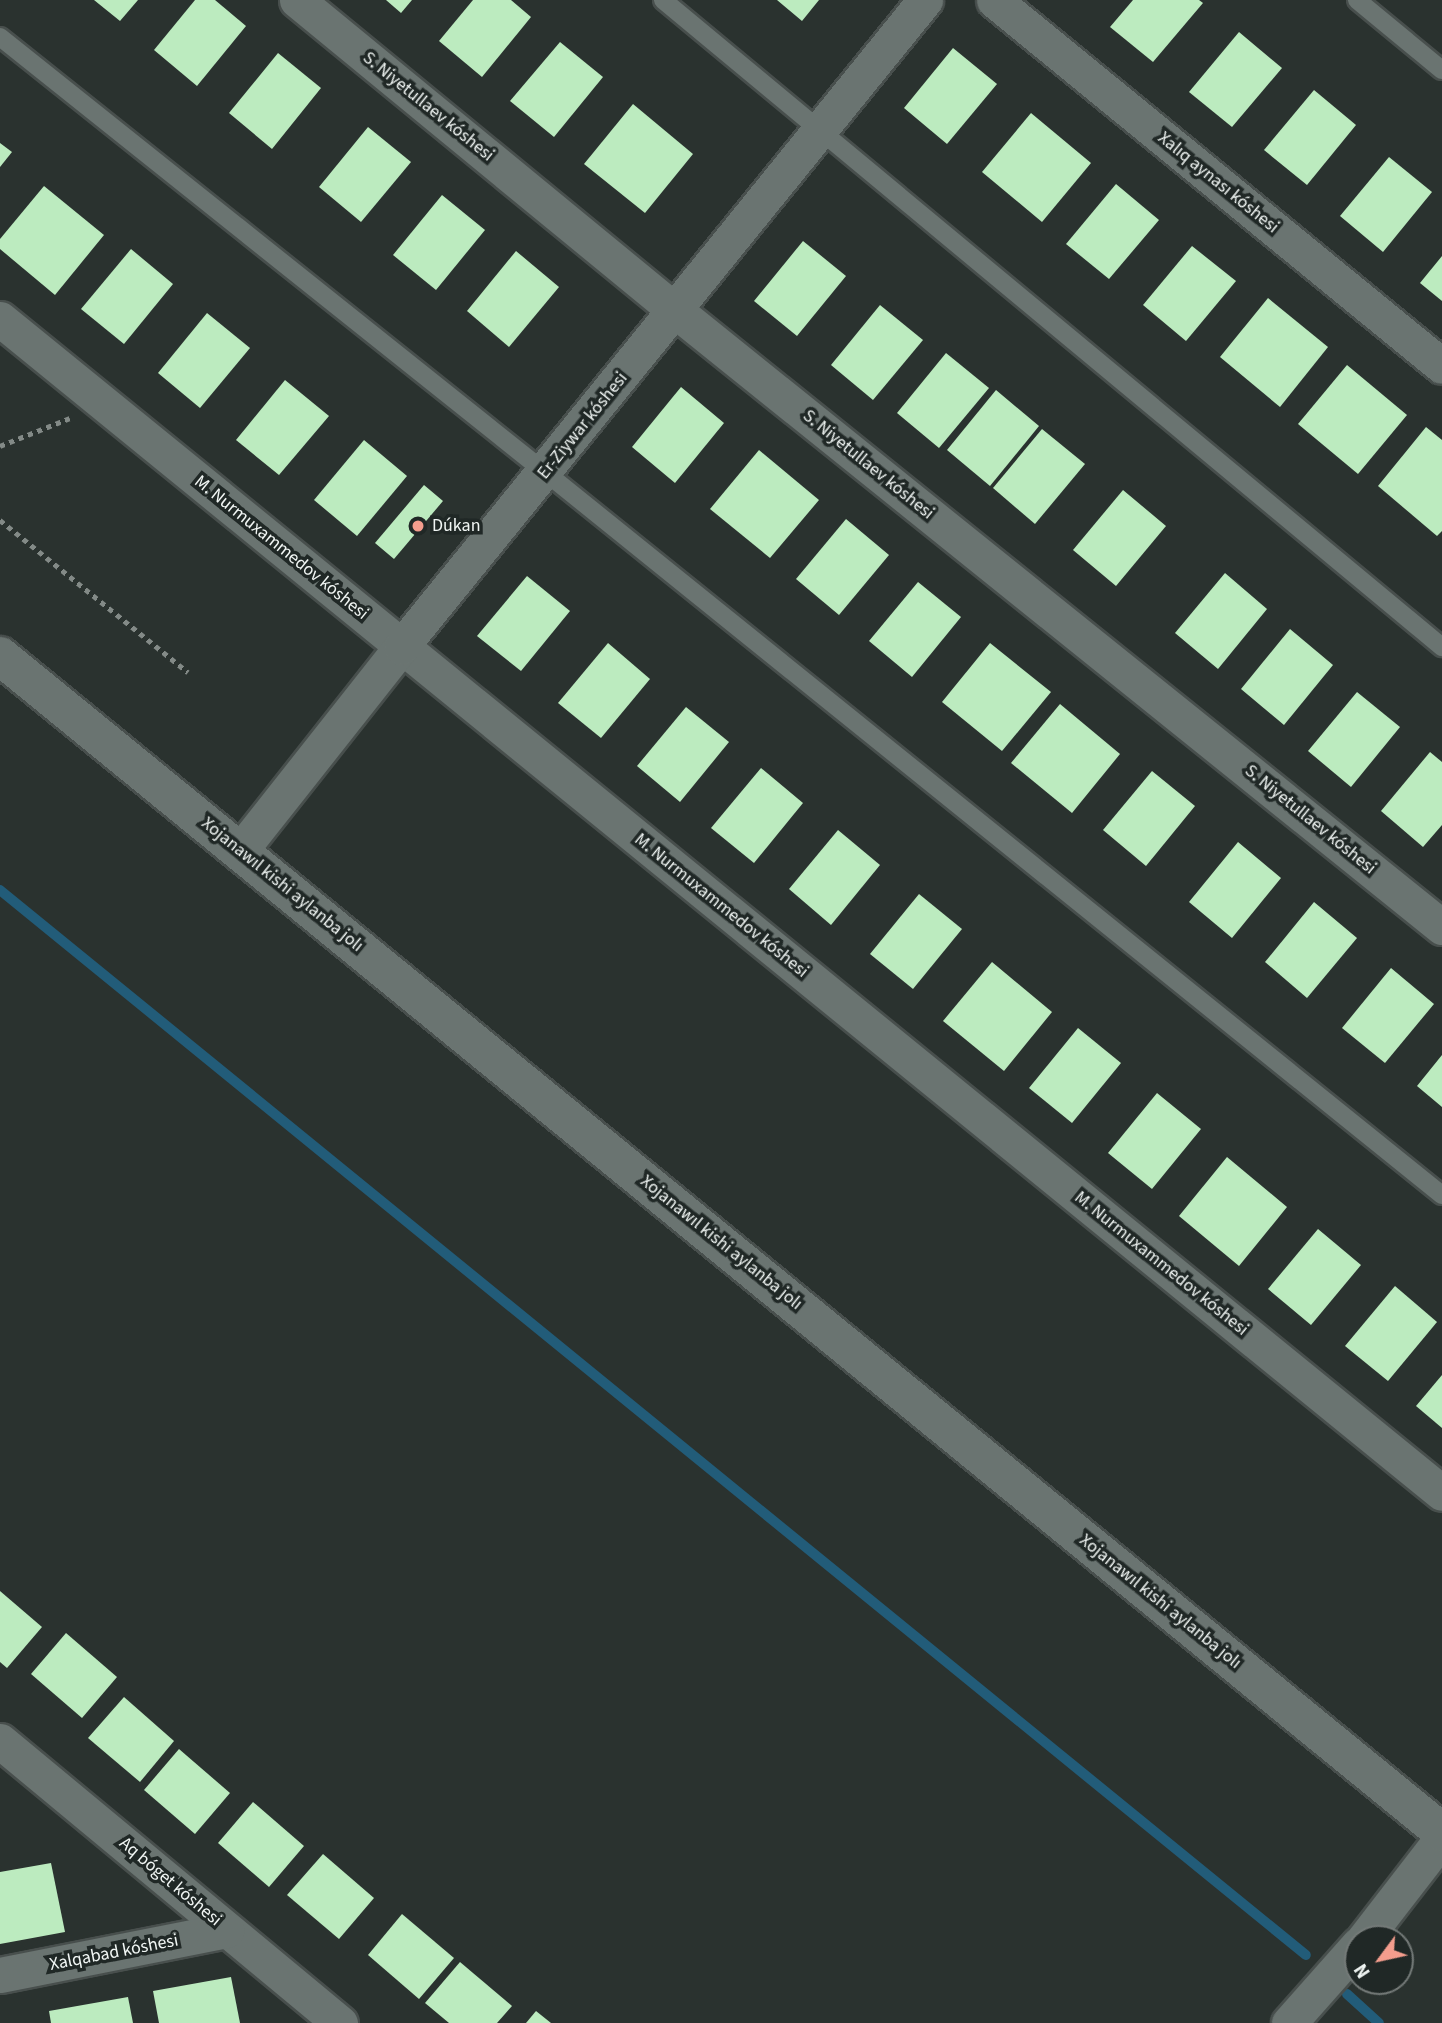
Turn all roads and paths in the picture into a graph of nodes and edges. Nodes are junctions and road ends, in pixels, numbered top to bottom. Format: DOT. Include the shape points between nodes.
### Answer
graph roads {
  1 [pos="297,0"];
  2 [pos="663,0"];
  3 [pos="925,0"];
  4 [pos="993,0"];
  5 [pos="1357,0"];
  6 [pos="0,37"];
  7 [pos="1442,70"];
  8 [pos="822,129"];
  9 [pos="676,311"];
  10 [pos="0,319"];
  11 [pos="1442,366"];
  12 [pos="545,472"];
  13 [pos="0,520"];
  14 [pos="401,647"];
  15 [pos="1442,648"];
  16 [pos="0,656"];
  17 [pos="188,672"];
  18 [pos="240,851"];
  19 [pos="1442,927"];
  20 [pos="1442,1195"];
  21 [pos="1442,1493"];
  22 [pos="0,1741"];
  23 [pos="1442,1832"];
  24 [pos="1442,1838"];
  25 [pos="1375,1925"];
  26 [pos="227,1930"];
  27 [pos="1344,1961"];
  28 [pos="0,1975"];
  29 [pos="340,2023"];
  30 [pos="1289,2023"];
  1 -- 9 [label="street, S. Niyetullaev kóshesi"];
  2 -- 8 [label="lane"];
  3 -- 8 [label="street, Er-Ziywar kóshesi"];
  4 -- 11 [label="street, Xalıq aynası kóshesi"];
  5 -- 7 [label="lane"];
  6 -- 12 [label="lane"];
  8 -- 9 [label="street, Er-Ziywar kóshesi"];
  8 -- 15 [label="lane"];
  9 -- 12 [label="street, Er-Ziywar kóshesi"];
  9 -- 19 [label="street, S. Niyetullaev kóshesi"];
  10 -- 14 [label="street, M. Nurmuxammedov kóshesi"];
  12 -- 14 [label="street, Er-Ziywar kóshesi"];
  12 -- 20 [label="lane"];
  13 -- 17 [label="path"];
  14 -- 18 [label="street, Er-Ziywar kóshesi"];
  14 -- 21 [label="street, M. Nurmuxammedov kóshesi"];
  16 -- 18 [label="main road, Xojanawıl kishi aylanba jolı"];
  18 -- 23 [label="main road, Xojanawıl kishi aylanba jolı"];
  22 -- 26 [label="street, Aq bóget kóshesi"];
  24 -- 25 [label="street"];
  26 -- 28 [label="street, Xalqabad kóshesi"];
  26 -- 29 [label="street, Aq bóget kóshesi"];
  27 -- 30 [label="street"];
}
